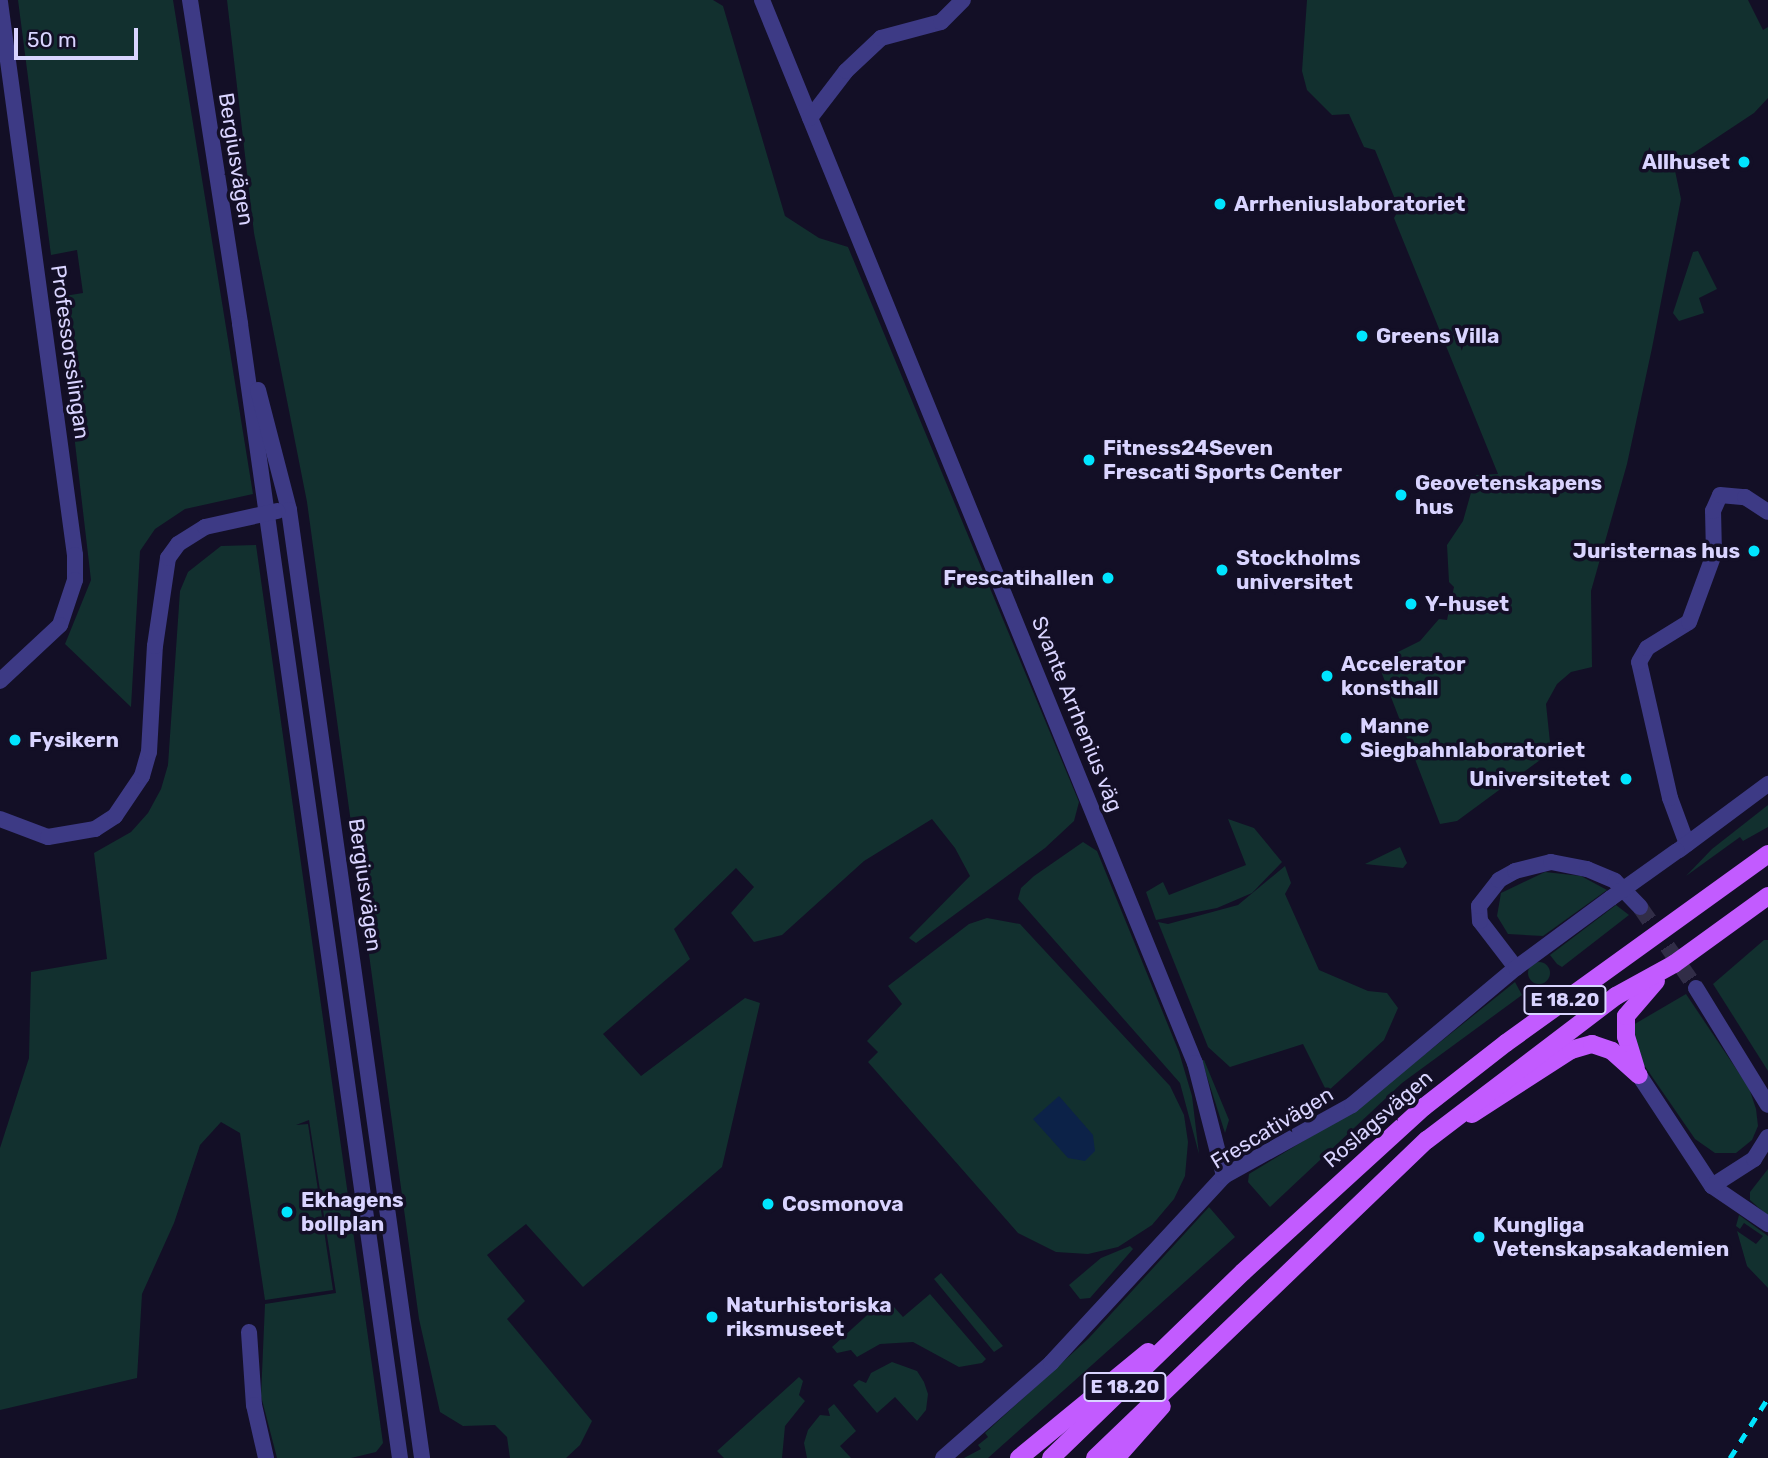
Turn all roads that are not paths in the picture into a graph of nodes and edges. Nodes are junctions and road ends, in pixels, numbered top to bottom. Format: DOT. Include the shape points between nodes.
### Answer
graph roads {
  1 [pos="190,0"];
  2 [pos="762,0"];
  3 [pos="963,0"];
  4 [pos="0,2"];
  5 [pos="810,118"];
  6 [pos="240,324"];
  7 [pos="289,510"];
  8 [pos="1768,512"];
  9 [pos="266,513"];
  10 [pos="0,681"];
  11 [pos="1768,784"];
  12 [pos="0,819"];
  13 [pos="1682,848"];
  14 [pos="1768,854"];
  15 [pos="1768,896"];
  16 [pos="1640,907"];
  17 [pos="1674,964"];
  18 [pos="1516,968"];
  19 [pos="1696,988"];
  20 [pos="1639,1075"];
  21 [pos="1768,1105"];
  22 [pos="1768,1137"];
  23 [pos="1427,1140"];
  24 [pos="1224,1176"];
  25 [pos="1712,1186"];
  26 [pos="1768,1224"];
  27 [pos="1199,1315"];
  28 [pos="249,1332"];
  29 [pos="1188,1368"];
  30 [pos="266,1458"];
  31 [pos="400,1458"];
  32 [pos="422,1458"];
  33 [pos="943,1458"];
  34 [pos="1019,1458"];
  35 [pos="1051,1458"];
  36 [pos="1096,1458"];
  37 [pos="1116,1458"];
  1 -- 6 [label="street, Bergiusvägen"];
  2 -- 5 [label="street, Svante Arrhenius väg"];
  3 -- 5 [label="street" via="941,22 881,38 846,71"];
  4 -- 10 [label="street, Professorsslingan" via="75,580 60,625"];
  5 -- 24 [label="street, Svante Arrhenius väg" via="1190,1051 1216,1130"];
  6 -- 7 [label="street, Bergiusvägen"];
  6 -- 9 [label="street, Bergiusvägen"];
  7 -- 9 [label="street"];
  7 -- 32 [label="street, Bergiusvägen"];
  8 -- 13 [label="street" via="1745,498 1720,495 1713,511 1714,554 1689,622 1647,648 1639,663"];
  9 -- 12 [label="street" via="191,533 168,558 155,646 149,752 142,776 123,806 95,829 70,836 48,837"];
  9 -- 31 [label="street, Bergiusvägen"];
  11 -- 13 [label="street, Frescativägen"];
  13 -- 18 [label="street, Frescativägen, bridge"];
  14 -- 27 [label="main road, Roslagsvägen / E 18.20" via="1506,1042 1424,1107"];
  15 -- 17 [label="main road, E 18.20"];
  16 -- 18 [label="street" via="1615,881 1587,869 1551,862 1515,871 1499,880 1479,906 1480,921"];
  17 -- 20 [label="main road" via="1626,1016 1627,1045"];
  17 -- 23 [label="main road, E 18.20" via="1616,996"];
  18 -- 24 [label="street, Frescativägen" via="1352,1105"];
  19 -- 21 [label="street"];
  20 -- 23 [label="main road" via="1603,1046 1571,1050"];
  20 -- 25 [label="street"];
  22 -- 25 [label="street" via="1754,1159"];
  23 -- 29 [label="main road, E 18.20"];
  24 -- 33 [label="street, Frescativägen" via="1051,1363"];
  25 -- 26 [label="street"];
  27 -- 34 [label="main road" via="1105,1383"];
  27 -- 35 [label="main road, Roslagsvägen / E 18.20"];
  28 -- 30 [label="street" via="254,1405"];
  29 -- 36 [label="main road, E 18.20"];
  29 -- 37 [label="main road" via="1154,1418"];
}
